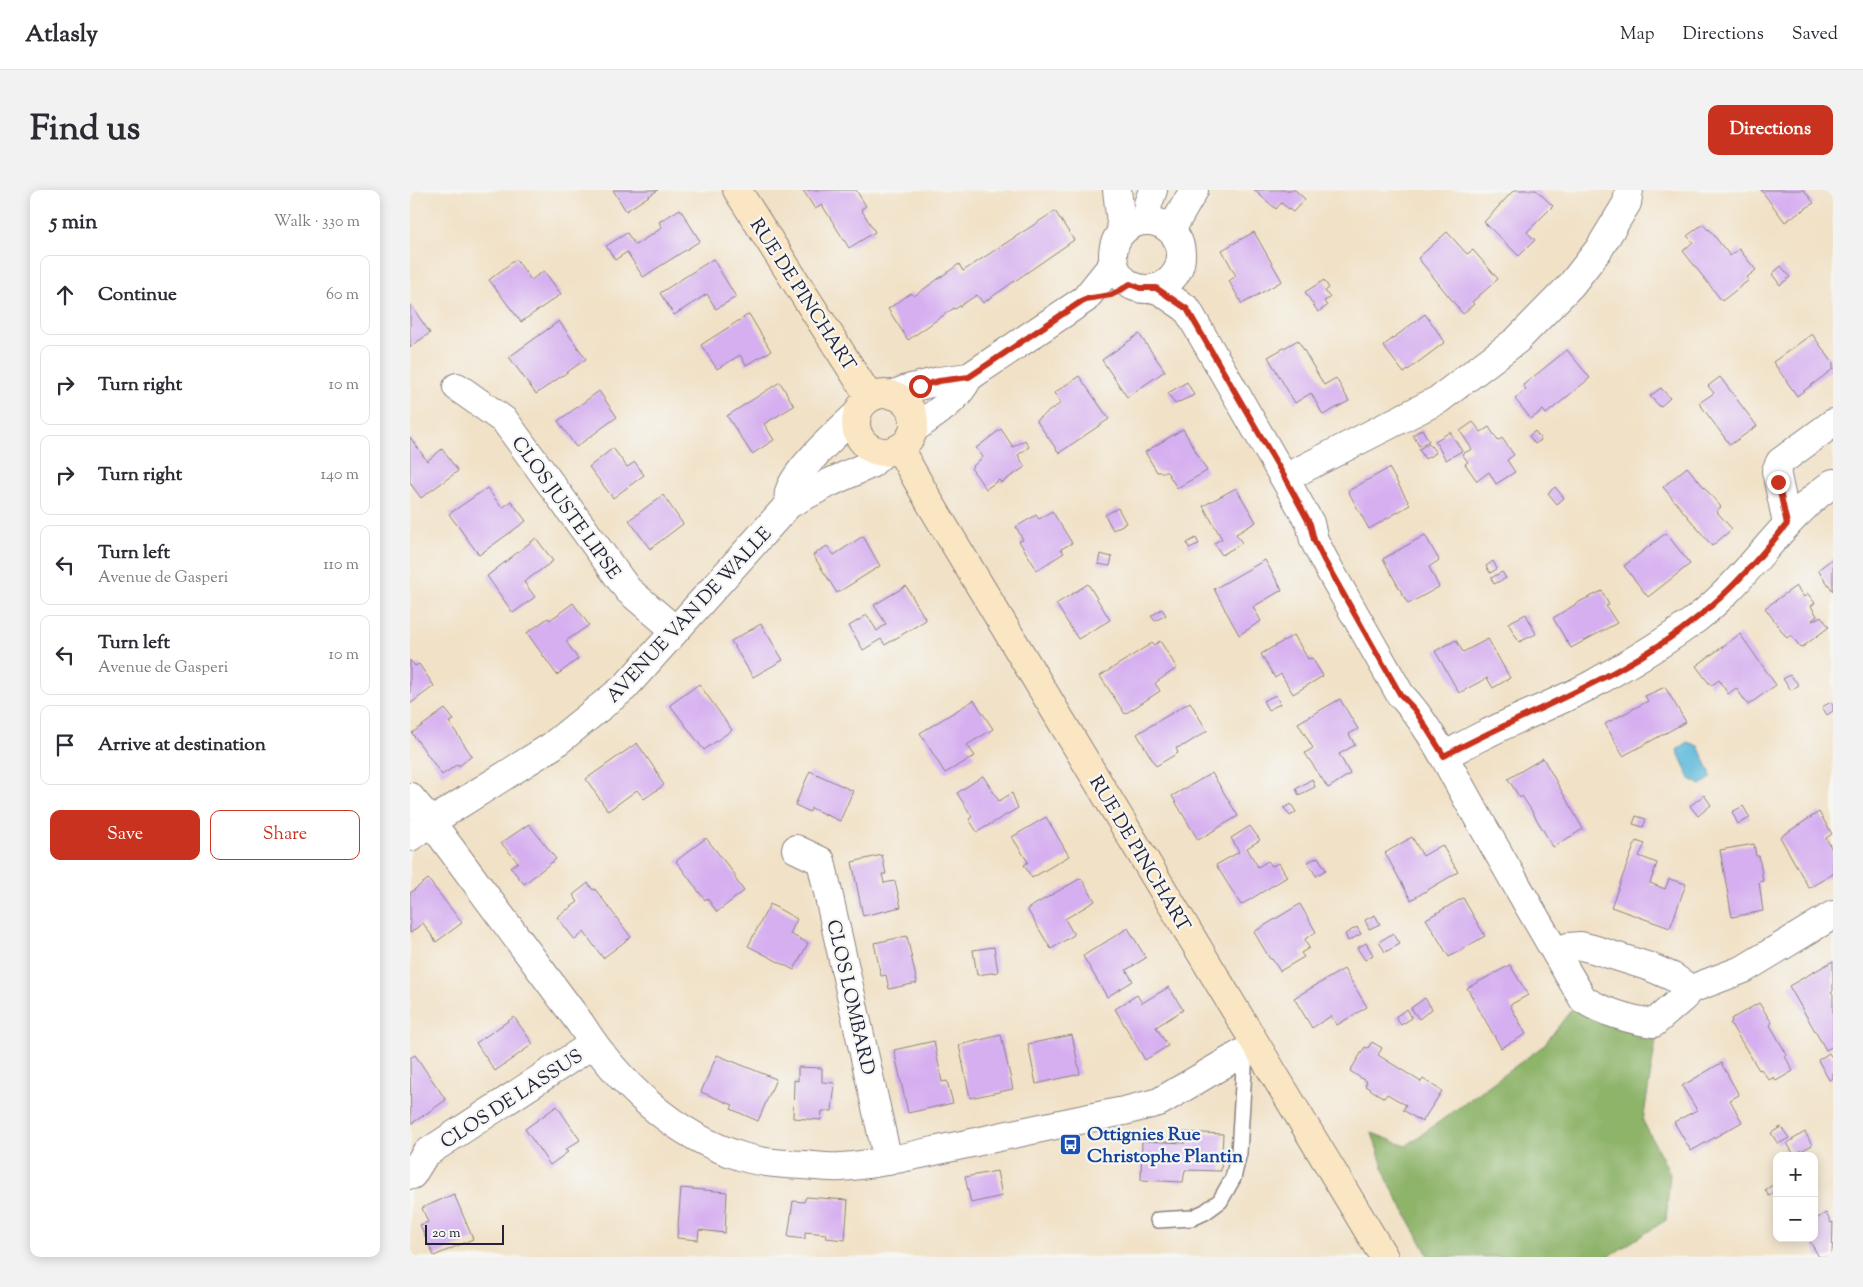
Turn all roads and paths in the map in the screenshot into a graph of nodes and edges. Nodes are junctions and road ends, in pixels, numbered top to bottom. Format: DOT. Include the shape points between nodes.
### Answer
graph roads {
  1 [pos="737,190"];
  2 [pos="1117,190"];
  3 [pos="1125,190"];
  4 [pos="1153,190"];
  5 [pos="1194,190"];
  6 [pos="1629,190"];
  7 [pos="1136,224"];
  8 [pos="1171,230"];
  9 [pos="1180,267"];
  10 [pos="1122,274"];
  11 [pos="1156,288"];
  12 [pos="1187,309"];
  13 [pos="969,377"];
  14 [pos="457,387"];
  15 [pos="873,403"];
  16 [pos="1833,423"];
  17 [pos="899,443"];
  18 [pos="1285,478"];
  19 [pos="1833,483"];
  20 [pos="789,504"];
  21 [pos="1787,524"];
  22 [pos="675,630"];
  23 [pos="1444,756"];
  24 [pos="410,797"];
  25 [pos="420,830"];
  26 [pos="796,849"];
  27 [pos="1833,915"];
  28 [pos="1557,952"];
  29 [pos="1686,991"];
  30 [pos="593,1044"];
  31 [pos="1251,1048"];
  32 [pos="888,1161"];
  33 [pos="412,1176"];
  34 [pos="1158,1220"];
  35 [pos="1384,1257"];
  1 -- 15 [label="main road, RUE DE PINCHART"];
  2 -- 7 [label="street"];
  3 -- 7 [label="street" via="1137,205"];
  4 -- 7 [label="street"];
  5 -- 8 [label="street"];
  6 -- 18 [label="street" via="1627,203 1599,250 1571,286 1517,340 1438,400"];
  7 -- 8 [label="street" via="1163,224"];
  7 -- 10 [label="street" via="1114,246"];
  8 -- 9 [label="street" via="1181,247"];
  9 -- 11 [label="street" via="1171,280"];
  9 -- 12 [label="street"];
  10 -- 11 [label="street" via="1140,288"];
  10 -- 13 [label="street" via="1121,290 1085,299"];
  11 -- 12 [label="street"];
  12 -- 18 [label="street"];
  13 -- 15 [label="street" via="907,389"];
  13 -- 17 [label="street, AVENUE VAN DE WALLE" via="953,400"];
  14 -- 22 [label="street, CLOS JUSTE LIPSE" via="505,421 628,590"];
  15 -- 17 [label="main road" via="899,397 909,406 913,417"];
  15 -- 17 [label="main road" via="856,426 862,440 872,448"];
  15 -- 20 [label="street, AVENUE VAN DE WALLE" via="830,439 797,478 788,492"];
  16 -- 21 [label="street" via="1780,462 1776,471"];
  17 -- 20 [label="street, AVENUE VAN DE WALLE" via="871,464"];
  17 -- 31 [label="main road, RUE DE PINCHART" via="930,503"];
  18 -- 23 [label="street" via="1310,524 1320,554 1400,694 1415,710"];
  19 -- 21 [label="street"];
  20 -- 22 [label="street, AVENUE VAN DE WALLE"];
  21 -- 23 [label="street" via="1729,590 1659,646 1590,685"];
  22 -- 25 [label="street, AVENUE VAN DE WALLE" via="625,687 585,721 552,746"];
  23 -- 28 [label="street"];
  24 -- 25 [label="street"];
  25 -- 30 [label="street" via="574,1015"];
  26 -- 32 [label="street, CLOS LOMBARD" via="821,861"];
  27 -- 29 [label="street" via="1744,969"];
  28 -- 29 [label="street" via="1568,947 1593,949 1650,967 1683,984"];
  28 -- 29 [label="street" via="1583,999 1643,1022 1654,1023 1684,998"];
  30 -- 32 [label="street" via="665,1117 690,1135 726,1151 772,1163 840,1168"];
  30 -- 33 [label="street, CLOS DE LASSUS" via="426,1154"];
  31 -- 32 [label="street" via="1159,1102"];
  31 -- 34 [label="lane" via="1239,1153 1233,1178 1220,1201 1205,1212 1192,1218"];
  31 -- 35 [label="main road, RUE DE PINCHART"];
}
